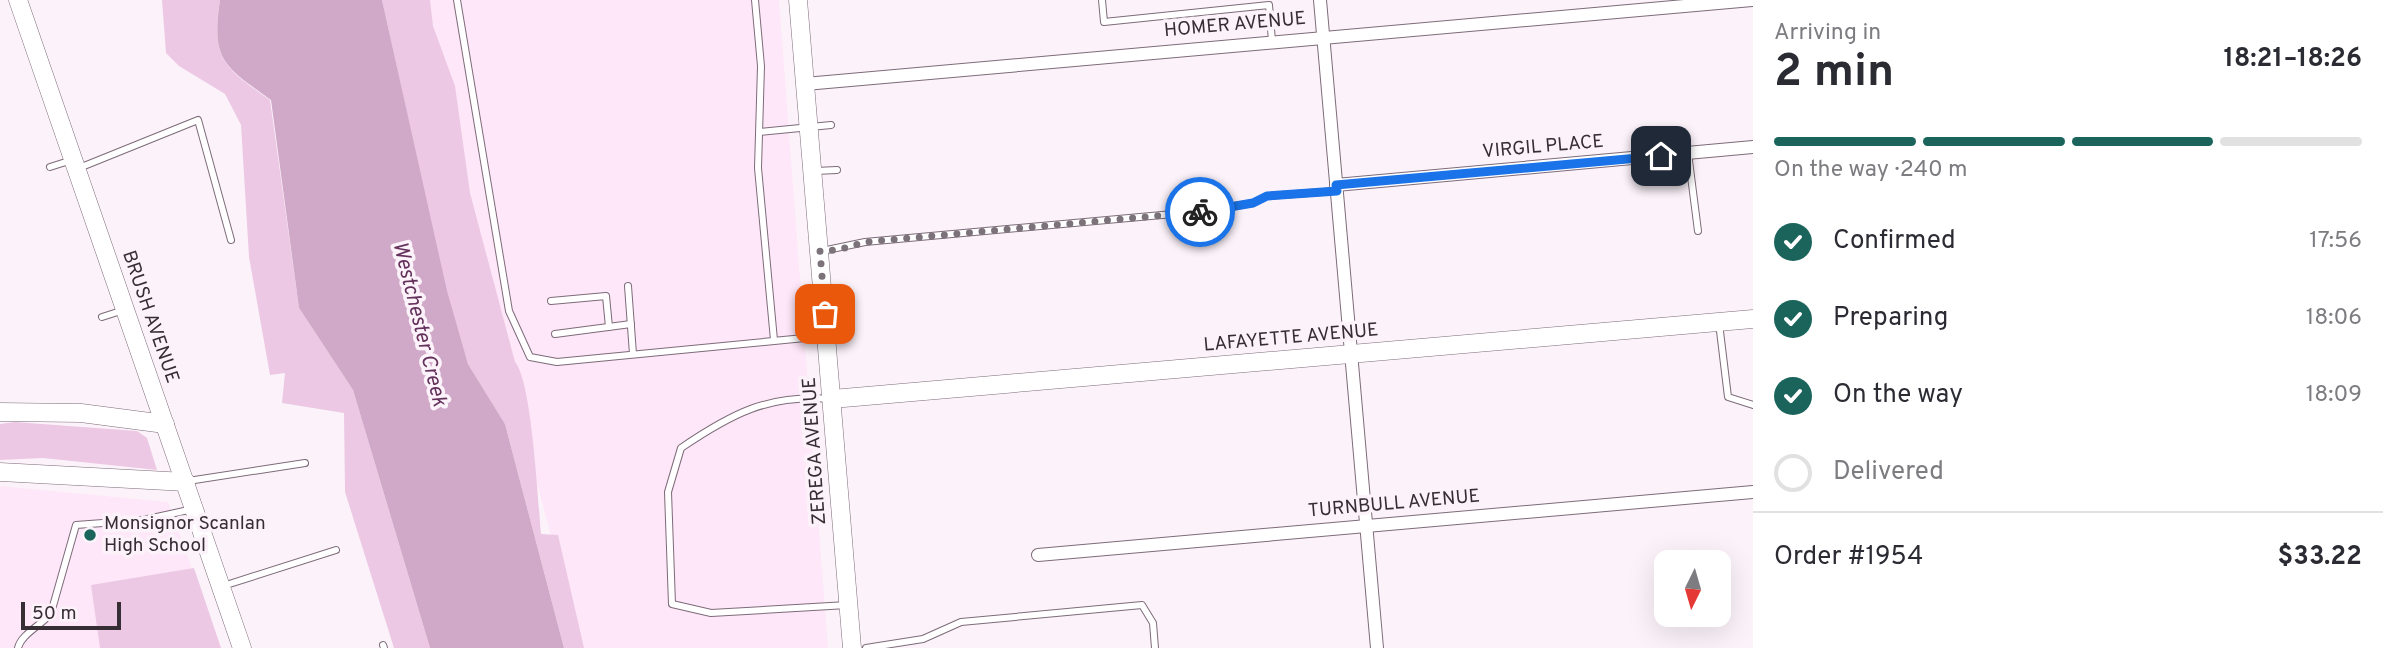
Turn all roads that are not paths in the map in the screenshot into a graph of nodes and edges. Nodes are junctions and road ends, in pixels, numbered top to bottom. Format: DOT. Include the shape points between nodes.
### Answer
graph roads {
  1 [pos="18,0"];
  2 [pos="457,0"];
  3 [pos="755,0"];
  4 [pos="798,0"];
  5 [pos="1102,0"];
  6 [pos="1320,0"];
  7 [pos="1752,0"];
  8 [pos="1698,2"];
  9 [pos="1323,37"];
  10 [pos="1272,41"];
  11 [pos="805,84"];
  12 [pos="831,125"];
  13 [pos="809,127"];
  14 [pos="760,132"];
  15 [pos="1753,147"];
  16 [pos="1688,153"];
  17 [pos="75,164"];
  18 [pos="50,167"];
  19 [pos="837,170"];
  20 [pos="813,172"];
  21 [pos="1336,188"];
  22 [pos="1698,231"];
  23 [pos="231,240"];
  24 [pos="820,251"];
  25 [pos="628,286"];
  26 [pos="551,301"];
  27 [pos="125,309"];
  28 [pos="102,317"];
  29 [pos="1753,319"];
  30 [pos="1719,321"];
  31 [pos="631,324"];
  32 [pos="609,327"];
  33 [pos="555,334"];
  34 [pos="827,335"];
  35 [pos="774,340"];
  36 [pos="634,354"];
  37 [pos="1351,354"];
  38 [pos="832,399"];
  39 [pos="1753,405"];
  40 [pos="0,412"];
  41 [pos="165,424"];
  42 [pos="305,463"];
  43 [pos="0,472"];
  44 [pos="186,482"];
  45 [pos="1753,492"];
  46 [pos="195,508"];
  47 [pos="1366,526"];
  48 [pos="336,550"];
  49 [pos="1038,555"];
  50 [pos="222,586"];
  51 [pos="848,605"];
  52 [pos="19,648"];
  53 [pos="242,648"];
  54 [pos="852,648"];
  55 [pos="866,648"];
  56 [pos="1156,648"];
  57 [pos="1377,648"];
  1 -- 17 [label="street, BRUSH AVENUE"];
  2 -- 36 [label="lane" via="509,311 530,357 557,362"];
  3 -- 14 [label="lane"];
  4 -- 11 [label="street, ZEREGA AVENUE"];
  5 -- 10 [label="lane" via="1104,22 1269,5"];
  6 -- 9 [label="street"];
  7 -- 8 [label="street, HOMER AVENUE"];
  8 -- 9 [label="street, HOMER AVENUE"];
  9 -- 10 [label="street, HOMER AVENUE"];
  9 -- 21 [label="street"];
  10 -- 11 [label="street, HOMER AVENUE"];
  11 -- 13 [label="street, ZEREGA AVENUE"];
  12 -- 13 [label="lane"];
  13 -- 14 [label="lane"];
  13 -- 20 [label="street, ZEREGA AVENUE"];
  14 -- 35 [label="lane" via="758,169"];
  15 -- 16 [label="street, VIRGIL PLACE"];
  16 -- 21 [label="street, VIRGIL PLACE"];
  16 -- 22 [label="lane"];
  17 -- 18 [label="lane"];
  17 -- 23 [label="lane" via="198,120"];
  17 -- 27 [label="street, BRUSH AVENUE"];
  19 -- 20 [label="lane"];
  20 -- 24 [label="street, ZEREGA AVENUE"];
  21 -- 24 [label="lane" via="1121,220 866,242"];
  21 -- 37 [label="street"];
  24 -- 34 [label="street, ZEREGA AVENUE"];
  25 -- 31 [label="lane"];
  26 -- 32 [label="lane" via="606,296"];
  27 -- 28 [label="lane"];
  27 -- 41 [label="street, BRUSH AVENUE"];
  29 -- 30 [label="street, LAFAYETTE AVENUE"];
  30 -- 37 [label="street, LAFAYETTE AVENUE"];
  30 -- 39 [label="lane" via="1728,397"];
  31 -- 32 [label="lane"];
  31 -- 36 [label="lane"];
  32 -- 33 [label="lane"];
  34 -- 35 [label="lane"];
  34 -- 38 [label="street, ZEREGA AVENUE"];
  35 -- 36 [label="lane"];
  37 -- 38 [label="street, LAFAYETTE AVENUE"];
  37 -- 47 [label="street"];
  38 -- 51 [label="street, ZEREGA AVENUE"];
  38 -- 51 [label="lane" via="788,399 736,412 681,448 668,492 671,604 711,612"];
  40 -- 41 [label="street" via="82,413"];
  41 -- 44 [label="street, BRUSH AVENUE"];
  42 -- 44 [label="lane"];
  43 -- 44 [label="street"];
  44 -- 46 [label="street, BRUSH AVENUE"];
  45 -- 47 [label="street, TURNBULL AVENUE"];
  46 -- 50 [label="street, BRUSH AVENUE"];
  46 -- 52 [label="lane" via="143,520 76,525 51,613 22,638"];
  47 -- 49 [label="street, TURNBULL AVENUE"];
  47 -- 57 [label="street"];
  48 -- 50 [label="lane"];
  50 -- 53 [label="street, BRUSH AVENUE"];
  51 -- 54 [label="street, ZEREGA AVENUE"];
  55 -- 56 [label="lane" via="923,639 961,622 1142,605 1153,623"];
}
